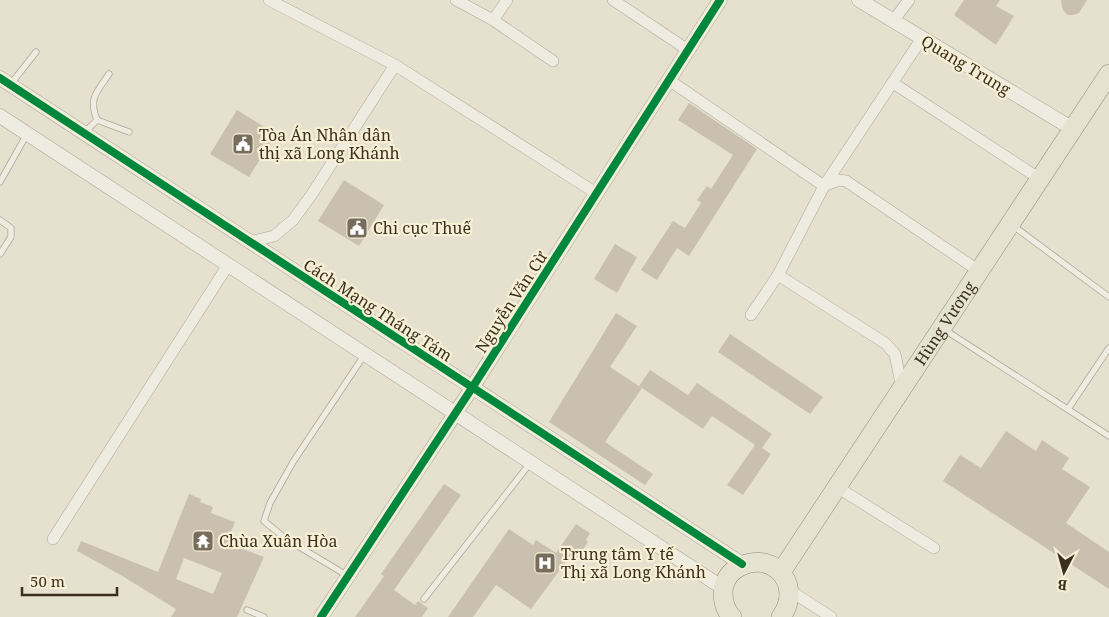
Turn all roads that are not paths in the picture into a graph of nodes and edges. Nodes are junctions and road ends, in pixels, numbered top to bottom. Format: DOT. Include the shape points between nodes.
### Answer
graph roads {
  1 [pos="269,0"];
  2 [pos="456,0"];
  3 [pos="507,0"];
  4 [pos="613,0"];
  5 [pos="720,0"];
  6 [pos="859,0"];
  7 [pos="908,0"];
  8 [pos="493,20"];
  9 [pos="893,21"];
  10 [pos="922,38"];
  11 [pos="688,50"];
  12 [pos="36,52"];
  13 [pos="553,61"];
  14 [pos="395,65"];
  15 [pos="109,74"];
  16 [pos="1109,74"];
  17 [pos="669,80"];
  18 [pos="5,82"];
  19 [pos="893,83"];
  20 [pos="0,116"];
  21 [pos="97,120"];
  22 [pos="1073,129"];
  23 [pos="129,132"];
  24 [pos="84,133"];
  25 [pos="27,134"];
  26 [pos="1040,179"];
  27 [pos="0,182"];
  28 [pos="824,186"];
  29 [pos="596,194"];
  30 [pos="0,220"];
  31 [pos="1010,224"];
  32 [pos="249,242"];
  33 [pos="0,254"];
  34 [pos="228,265"];
  35 [pos="979,271"];
  36 [pos="778,275"];
  37 [pos="1109,297"];
  38 [pos="751,315"];
  39 [pos="942,328"];
  40 [pos="1109,348"];
  41 [pos="364,354"];
  42 [pos="472,388"];
  43 [pos="902,389"];
  44 [pos="1068,408"];
  45 [pos="455,413"];
  46 [pos="1109,436"];
  47 [pos="530,462"];
  48 [pos="837,487"];
  49 [pos="53,538"];
  50 [pos="934,548"];
  51 [pos="742,564"];
  52 [pos="781,572"];
  53 [pos="348,576"];
  54 [pos="723,588"];
  55 [pos="789,590"];
  56 [pos="424,599"];
  57 [pos="246,610"];
  58 [pos="264,617"];
  59 [pos="321,617"];
  60 [pos="732,617"];
  61 [pos="782,617"];
  62 [pos="831,617"];
  1 -- 14 [label="street"];
  2 -- 8 [label="street"];
  3 -- 8 [label="street"];
  4 -- 11 [label="street"];
  5 -- 11 [label="street, Nguyễn Văn Cừ"];
  6 -- 9 [label="street, Quang Trung"];
  7 -- 9 [label="street"];
  8 -- 13 [label="street"];
  9 -- 10 [label="street, Quang Trung"];
  10 -- 19 [label="street"];
  10 -- 22 [label="street, Quang Trung"];
  11 -- 17 [label="street, Nguyễn Văn Cừ"];
  12 -- 18 [label="lane"];
  14 -- 29 [label="street"];
  14 -- 32 [label="street" via="292,220 274,236"];
  15 -- 21 [label="lane" via="94,97 92,108"];
  16 -- 22 [label="main road, Hùng Vương"];
  17 -- 28 [label="street"];
  17 -- 29 [label="street, Nguyễn Văn Cừ"];
  18 -- 24 [label="street, Cách Mạng Tháng Tám"];
  19 -- 26 [label="street"];
  19 -- 28 [label="street"];
  20 -- 25 [label="street"];
  21 -- 23 [label="lane"];
  21 -- 24 [label="lane"];
  22 -- 26 [label="main road, Hùng Vương"];
  24 -- 32 [label="street, Cách Mạng Tháng Tám"];
  25 -- 27 [label="lane"];
  25 -- 34 [label="street"];
  26 -- 31 [label="main road, Hùng Vương"];
  28 -- 35 [label="street" via="839,180 846,181"];
  28 -- 36 [label="street"];
  29 -- 42 [label="street, Nguyễn Văn Cừ"];
  30 -- 33 [label="lane" via="11,228 11,232"];
  31 -- 35 [label="main road, Hùng Vương"];
  31 -- 37 [label="lane"];
  32 -- 42 [label="street, Cách Mạng Tháng Tám"];
  34 -- 41 [label="street"];
  34 -- 49 [label="street"];
  35 -- 39 [label="main road, Hùng Vương"];
  36 -- 38 [label="street"];
  36 -- 43 [label="street" via="885,343 895,354"];
  39 -- 43 [label="main road, Hùng Vương"];
  39 -- 44 [label="lane"];
  40 -- 44 [label="lane"];
  41 -- 45 [label="street"];
  41 -- 53 [label="lane" via="293,462 270,503 264,521 286,539"];
  42 -- 45 [label="street, Nguyễn Văn Cừ"];
  42 -- 51 [label="street, Cách Mạng Tháng Tám"];
  43 -- 48 [label="main road, Hùng Vương"];
  44 -- 46 [label="lane"];
  45 -- 47 [label="street"];
  45 -- 53 [label="street, Nguyễn Văn Cừ"];
  47 -- 54 [label="street"];
  47 -- 56 [label="lane"];
  48 -- 50 [label="street"];
  48 -- 52 [label="main road, Hùng Vương"];
  51 -- 52 [label="main road" via="756,561"];
  51 -- 54 [label="main road" via="730,574"];
  52 -- 55 [label="main road"];
  53 -- 59 [label="street, Nguyễn Văn Cừ"];
  54 -- 60 [label="main road" via="723,602"];
  55 -- 61 [label="main road"];
  55 -- 62 [label="street"];
  57 -- 58 [label="lane"];
}
